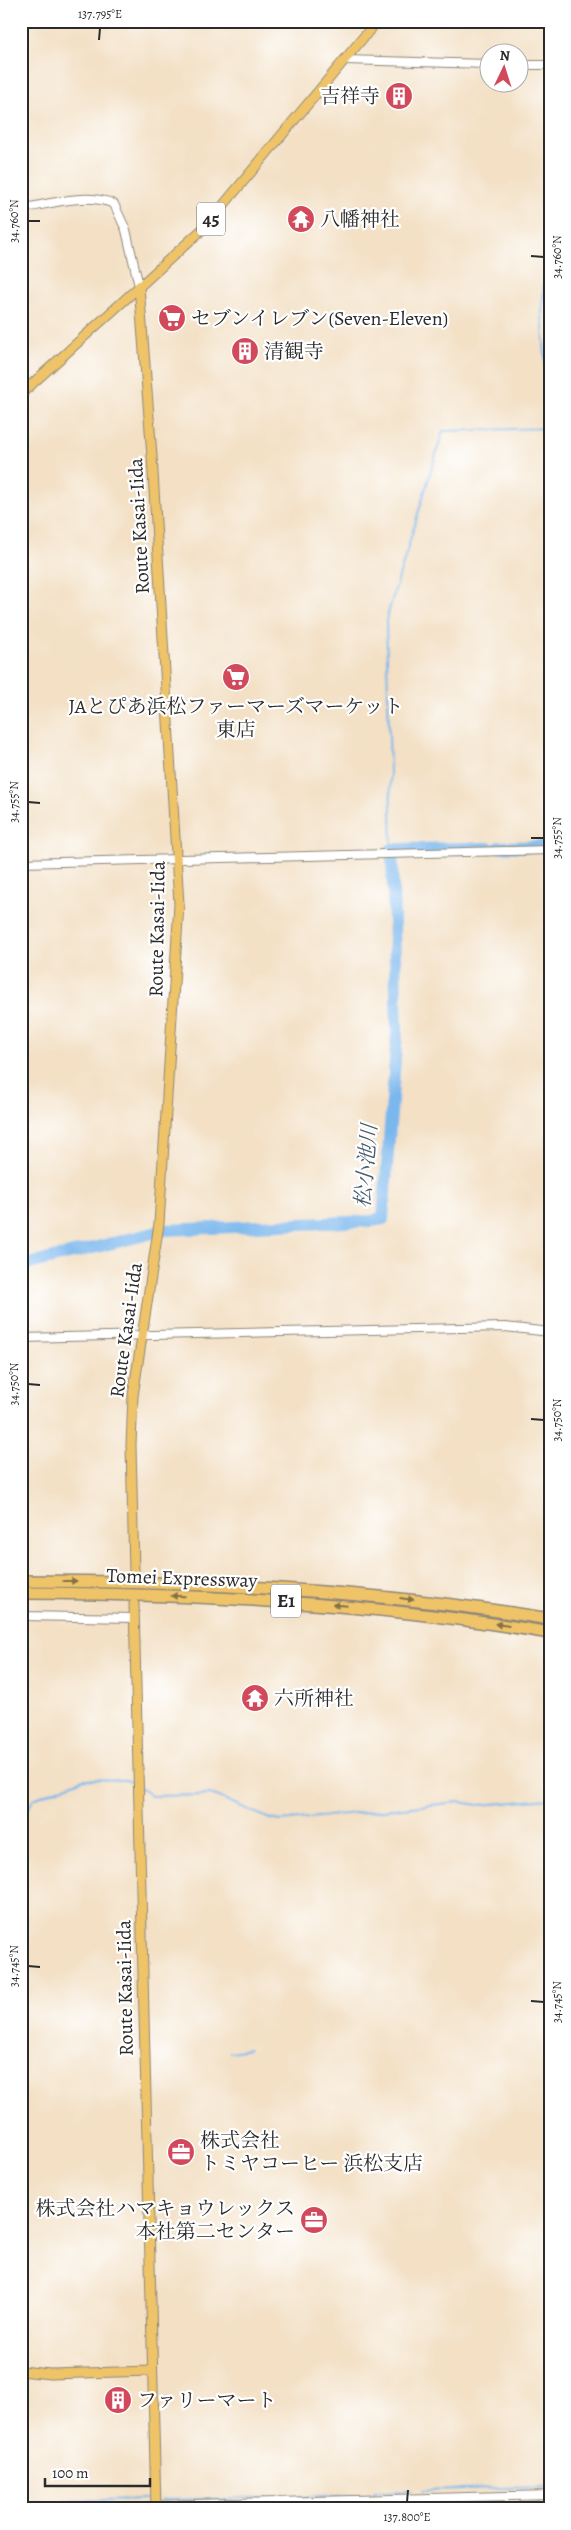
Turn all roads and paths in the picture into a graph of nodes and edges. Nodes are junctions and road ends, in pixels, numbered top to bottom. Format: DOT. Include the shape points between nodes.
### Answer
graph roads {
  1 [pos="377,21"];
  2 [pos="345,60"];
  3 [pos="478,64"];
  4 [pos="528,65"];
  5 [pos="550,65"];
  6 [pos="21,209"];
  7 [pos="139,286"];
  8 [pos="21,394"];
  9 [pos="550,850"];
  10 [pos="177,860"];
  11 [pos="21,863"];
  12 [pos="550,1332"];
  13 [pos="142,1336"];
  14 [pos="21,1338"];
  15 [pos="134,1571"];
  16 [pos="21,1581"];
  17 [pos="21,1594"];
  18 [pos="134,1604"];
  19 [pos="21,1616"];
  20 [pos="134,1618"];
  21 [pos="550,1619"];
  22 [pos="550,1633"];
  23 [pos="21,2371"];
  24 [pos="152,2371"];
  25 [pos="550,2495"];
  26 [pos="156,2507"];
  1 -- 2 [label="main road, 45"];
  2 -- 3 [label="street"];
  2 -- 7 [label="main road, 45" via="206,226"];
  4 -- 5 [label="street"];
  6 -- 7 [label="street" via="87,200 114,204 126,230"];
  7 -- 8 [label="main road, 45"];
  7 -- 10 [label="main road, Route Kasai-Iida"];
  9 -- 10 [label="street"];
  10 -- 11 [label="street"];
  10 -- 13 [label="main road, Route Kasai-Iida" via="178,914 166,1140 158,1231"];
  12 -- 13 [label="street" via="505,1327"];
  13 -- 14 [label="street"];
  13 -- 15 [label="main road, Route Kasai-Iida" via="131,1435"];
  16 -- 21 [label="highway, Tomei Expressway / E1, one-way" via="215,1584 295,1589"];
  22 -- 17 [label="highway, Tomei Expressway / E1, one-way" via="294,1601 131,1594"];
  18 -- 20 [label="main road, Route Kasai-Iida"];
  19 -- 20 [label="street"];
  20 -- 24 [label="main road, Route Kasai-Iida"];
  23 -- 24 [label="main road" via="50,2374"];
  24 -- 26 [label="main road, Route Kasai-Iida"];
  25 -- 26 [label="street"];
}
